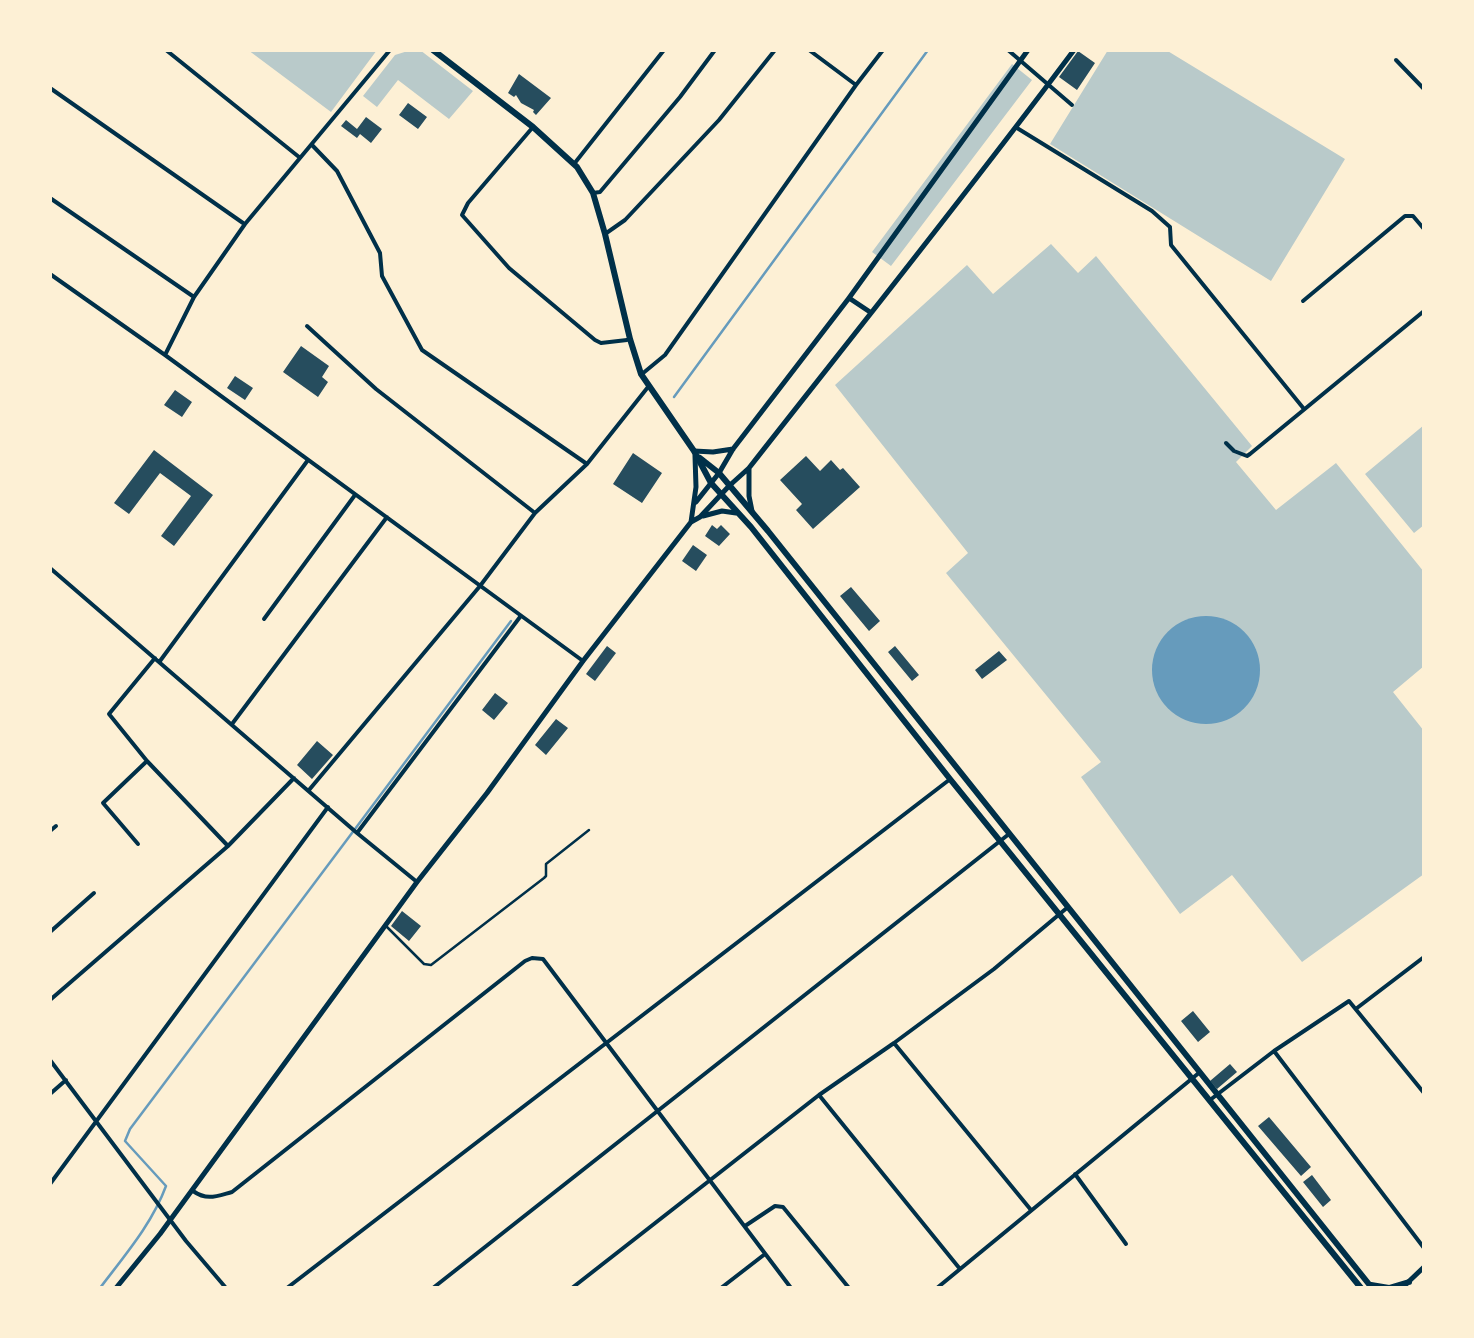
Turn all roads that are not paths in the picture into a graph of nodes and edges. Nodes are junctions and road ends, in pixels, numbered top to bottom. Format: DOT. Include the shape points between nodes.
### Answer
graph roads {
  1 [pos="166,50"];
  2 [pos="390,50"];
  3 [pos="433,50"];
  4 [pos="664,50"];
  5 [pos="716,50"];
  6 [pos="774,50"];
  7 [pos="809,50"];
  8 [pos="1008,50"];
  9 [pos="1028,50"];
  10 [pos="1074,50"];
  11 [pos="881,51"];
  12 [pos="1020,60"];
  13 [pos="1396,60"];
  14 [pos="1049,84"];
  15 [pos="856,86"];
  16 [pos="50,88"];
  17 [pos="1424,89"];
  18 [pos="1072,104"];
  19 [pos="533,126"];
  20 [pos="1017,128"];
  21 [pos="312,145"];
  22 [pos="301,158"];
  23 [pos="574,164"];
  24 [pos="593,194"];
  25 [pos="50,198"];
  26 [pos="244,224"];
  27 [pos="1424,229"];
  28 [pos="606,234"];
  29 [pos="50,274"];
  30 [pos="194,296"];
  31 [pos="849,298"];
  32 [pos="1303,301"];
  33 [pos="870,312"];
  34 [pos="1424,312"];
  35 [pos="307,326"];
  36 [pos="630,339"];
  37 [pos="166,355"];
  38 [pos="641,374"];
  39 [pos="648,387"];
  40 [pos="1304,408"];
  41 [pos="1226,443"];
  42 [pos="733,449"];
  43 [pos="696,454"];
  44 [pos="308,460"];
  45 [pos="587,464"];
  46 [pos="750,468"];
  47 [pos="719,473"];
  48 [pos="711,484"];
  49 [pos="729,486"];
  50 [pos="355,495"];
  51 [pos="721,496"];
  52 [pos="694,504"];
  53 [pos="535,514"];
  54 [pos="738,514"];
  55 [pos="752,514"];
  56 [pos="387,517"];
  57 [pos="700,517"];
  58 [pos="691,522"];
  59 [pos="50,568"];
  60 [pos="480,586"];
  61 [pos="520,616"];
  62 [pos="264,619"];
  63 [pos="158,659"];
  64 [pos="583,661"];
  65 [pos="232,724"];
  66 [pos="146,761"];
  67 [pos="294,778"];
  68 [pos="950,779"];
  69 [pos="308,790"];
  70 [pos="328,808"];
  71 [pos="56,826"];
  72 [pos="50,830"];
  73 [pos="589,830"];
  74 [pos="358,833"];
  75 [pos="1009,834"];
  76 [pos="1001,840"];
  77 [pos="138,844"];
  78 [pos="228,846"];
  79 [pos="418,882"];
  80 [pos="94,893"];
  81 [pos="1069,906"];
  82 [pos="1060,914"];
  83 [pos="386,926"];
  84 [pos="50,932"];
  85 [pos="1424,957"];
  86 [pos="50,1000"];
  87 [pos="1357,1008"];
  88 [pos="604,1042"];
  89 [pos="894,1044"];
  90 [pos="1274,1052"];
  91 [pos="50,1060"];
  92 [pos="1200,1072"];
  93 [pos="1191,1079"];
  94 [pos="66,1080"];
  95 [pos="1424,1093"];
  96 [pos="50,1094"];
  97 [pos="1218,1094"];
  98 [pos="820,1095"];
  99 [pos="1209,1101"];
  100 [pos="657,1112"];
  101 [pos="96,1120"];
  102 [pos="1076,1174"];
  103 [pos="709,1181"];
  104 [pos="50,1184"];
  105 [pos="192,1190"];
  106 [pos="1032,1210"];
  107 [pos="171,1219"];
  108 [pos="745,1226"];
  109 [pos="1126,1244"];
  110 [pos="1424,1248"];
  111 [pos="765,1254"];
  112 [pos="1424,1267"];
  113 [pos="960,1269"];
  114 [pos="1371,1286"];
  115 [pos="1406,1286"];
  116 [pos="116,1288"];
  117 [pos="226,1288"];
  118 [pos="286,1288"];
  119 [pos="433,1288"];
  120 [pos="572,1288"];
  121 [pos="720,1288"];
  122 [pos="792,1288"];
  123 [pos="848,1288"];
  124 [pos="937,1288"];
  125 [pos="1360,1288"];
  1 -- 22 [label="street"];
  2 -- 21 [label="street"];
  3 -- 19 [label="main road"];
  4 -- 23 [label="street"];
  5 -- 24 [label="street"];
  6 -- 28 [label="street" via="720,120"];
  7 -- 15 [label="street"];
  8 -- 12 [label="street"];
  9 -- 12 [label="street"];
  10 -- 14 [label="street"];
  11 -- 15 [label="street"];
  12 -- 14 [label="street"];
  12 -- 31 [label="street"];
  13 -- 17 [label="street"];
  14 -- 18 [label="street"];
  14 -- 20 [label="street"];
  15 -- 38 [label="street" via="665,356"];
  16 -- 26 [label="street"];
  19 -- 23 [label="main road"];
  19 -- 36 [label="street" via="462,215 509,268 595,340"];
  20 -- 33 [label="street"];
  20 -- 40 [label="street" via="1161,219 1170,228 1171,244"];
  21 -- 22 [label="street"];
  21 -- 45 [label="street" via="337,171 422,350"];
  22 -- 26 [label="street"];
  23 -- 24 [label="main road"];
  24 -- 28 [label="main road"];
  25 -- 30 [label="street"];
  26 -- 30 [label="street"];
  27 -- 32 [label="street" via="1405,216"];
  28 -- 36 [label="main road"];
  29 -- 37 [label="street"];
  30 -- 37 [label="street"];
  31 -- 33 [label="street"];
  31 -- 42 [label="street"];
  33 -- 46 [label="street"];
  34 -- 40 [label="street"];
  35 -- 53 [label="street"];
  36 -- 38 [label="main road"];
  37 -- 44 [label="street"];
  38 -- 39 [label="main road"];
  39 -- 43 [label="main road"];
  39 -- 45 [label="street"];
  40 -- 41 [label="street" via="1247,456"];
  42 -- 43 [label="street"];
  42 -- 47 [label="street"];
  43 -- 47 [label="main road"];
  43 -- 48 [label="main road"];
  43 -- 52 [label="street"];
  44 -- 50 [label="street"];
  44 -- 63 [label="street"];
  45 -- 53 [label="street"];
  46 -- 49 [label="street"];
  46 -- 55 [label="street"];
  47 -- 48 [label="street"];
  47 -- 49 [label="main road"];
  48 -- 51 [label="main road"];
  48 -- 52 [label="street"];
  49 -- 51 [label="street"];
  49 -- 55 [label="main road"];
  50 -- 56 [label="street"];
  50 -- 62 [label="street"];
  51 -- 54 [label="main road"];
  51 -- 57 [label="street"];
  52 -- 58 [label="street"];
  53 -- 60 [label="street"];
  54 -- 57 [label="street"];
  54 -- 68 [label="main road"];
  55 -- 75 [label="main road"];
  56 -- 60 [label="street"];
  56 -- 65 [label="street"];
  57 -- 58 [label="street"];
  58 -- 64 [label="street"];
  59 -- 63 [label="street"];
  60 -- 61 [label="street"];
  60 -- 69 [label="street"];
  61 -- 64 [label="street"];
  61 -- 74 [label="street"];
  63 -- 65 [label="street"];
  63 -- 66 [label="street" via="109,714"];
  64 -- 79 [label="street"];
  65 -- 67 [label="street"];
  66 -- 77 [label="street" via="103,802"];
  66 -- 78 [label="street"];
  67 -- 69 [label="street"];
  67 -- 78 [label="street"];
  68 -- 76 [label="main road"];
  68 -- 88 [label="street"];
  69 -- 70 [label="street"];
  70 -- 74 [label="street"];
  70 -- 101 [label="street"];
  71 -- 72 [label="street"];
  73 -- 83 [label="lane" via="546,864 544,878 431,964"];
  74 -- 79 [label="street"];
  75 -- 76 [label="street"];
  75 -- 81 [label="main road"];
  76 -- 82 [label="main road"];
  76 -- 100 [label="street"];
  78 -- 86 [label="street"];
  79 -- 83 [label="street"];
  80 -- 84 [label="street"];
  81 -- 82 [label="street"];
  81 -- 92 [label="main road"];
  82 -- 89 [label="street"];
  82 -- 93 [label="main road"];
  83 -- 105 [label="street"];
  85 -- 87 [label="street"];
  87 -- 90 [label="street" via="1347,1002"];
  87 -- 95 [label="street"];
  88 -- 100 [label="street"];
  88 -- 105 [label="street" via="542,959 532,958 232,1192 213,1198"];
  88 -- 118 [label="street"];
  89 -- 98 [label="street"];
  89 -- 106 [label="street"];
  90 -- 97 [label="street"];
  90 -- 110 [label="street"];
  91 -- 94 [label="street"];
  92 -- 93 [label="street"];
  92 -- 97 [label="main road"];
  93 -- 99 [label="main road"];
  93 -- 102 [label="street"];
  94 -- 96 [label="street"];
  94 -- 101 [label="street"];
  97 -- 99 [label="street"];
  97 -- 114 [label="main road"];
  98 -- 103 [label="street"];
  98 -- 113 [label="street"];
  99 -- 125 [label="main road"];
  100 -- 103 [label="street"];
  100 -- 119 [label="street"];
  101 -- 104 [label="street"];
  101 -- 107 [label="street"];
  102 -- 106 [label="street"];
  102 -- 109 [label="street"];
  103 -- 108 [label="street"];
  103 -- 120 [label="street"];
  105 -- 107 [label="street"];
  106 -- 113 [label="street"];
  107 -- 116 [label="street"];
  107 -- 117 [label="street"];
  108 -- 111 [label="street"];
  108 -- 123 [label="street" via="783,1207"];
  111 -- 121 [label="street"];
  111 -- 122 [label="street"];
  112 -- 115 [label="street"];
  113 -- 124 [label="street"];
  114 -- 115 [label="main road"];
}
